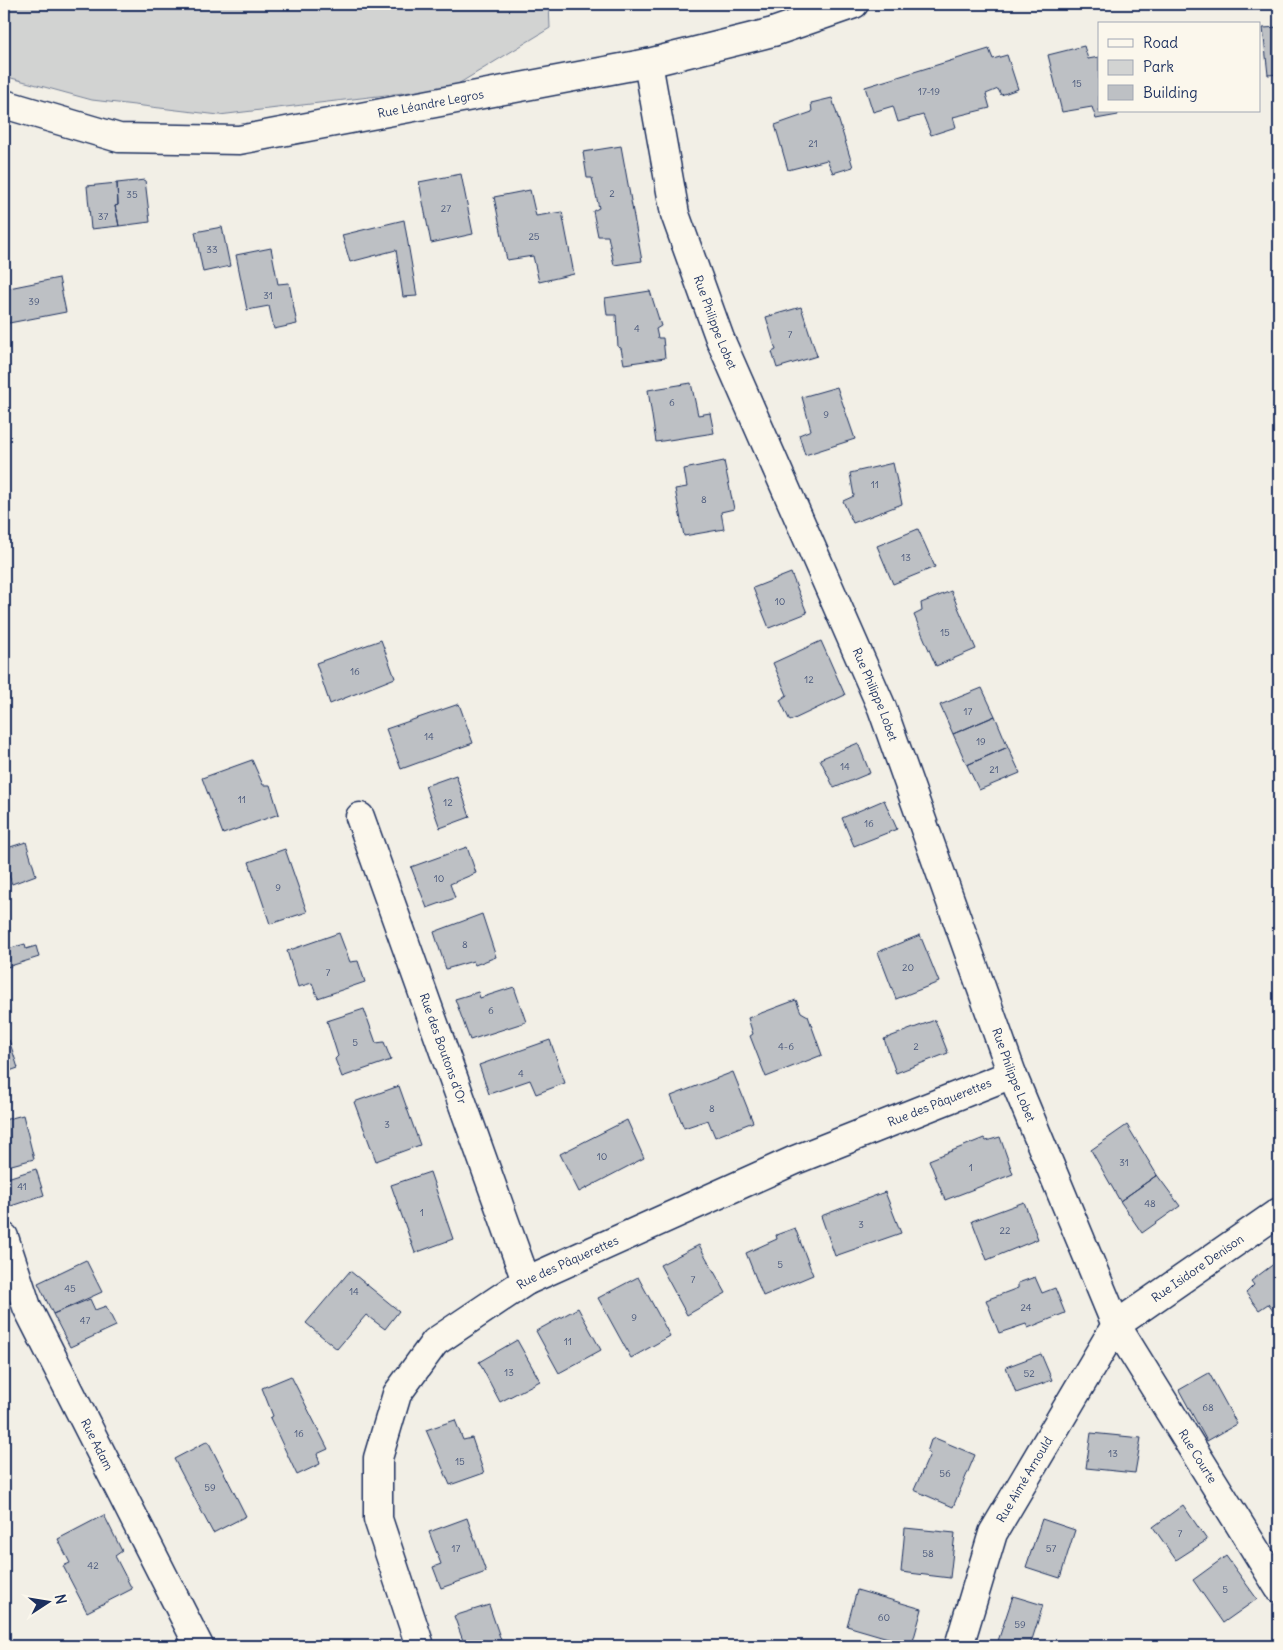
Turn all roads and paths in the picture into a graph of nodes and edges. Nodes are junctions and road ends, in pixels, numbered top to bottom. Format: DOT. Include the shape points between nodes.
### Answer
graph roads {
  1 [pos="854,4"];
  2 [pos="648,63"];
  3 [pos="4,104"];
  4 [pos="360,816"];
  5 [pos="1012,1074"];
  6 [pos="1279,1212"];
  7 [pos="4,1237"];
  8 [pos="526,1281"];
  9 [pos="1116,1325"];
  10 [pos="1279,1588"];
  11 [pos="199,1646"];
  12 [pos="420,1646"];
  13 [pos="959,1646"];
  1 -- 2 [label="street, Rue Léandre Legros" via="773,32"];
  2 -- 3 [label="street, Rue Léandre Legros" via="239,140 119,138"];
  2 -- 5 [label="street, Rue Philippe Lobet" via="674,214 720,339 882,708"];
  4 -- 8 [label="street, Rue des Boutons d'Or"];
  5 -- 8 [label="street, Rue des Pâquerettes" via="795,1160"];
  5 -- 9 [label="street, Rue Philippe Lobet"];
  6 -- 9 [label="street, Rue Isidore Denison"];
  7 -- 11 [label="street, Rue Adam" via="27,1307"];
  8 -- 12 [label="street, Rue des Pâquerettes" via="435,1342 397,1394 378,1458 378,1518"];
  9 -- 10 [label="street, Rue Courte"];
  9 -- 13 [label="street, Rue Aimé Arnould" via="993,1533"];
}
